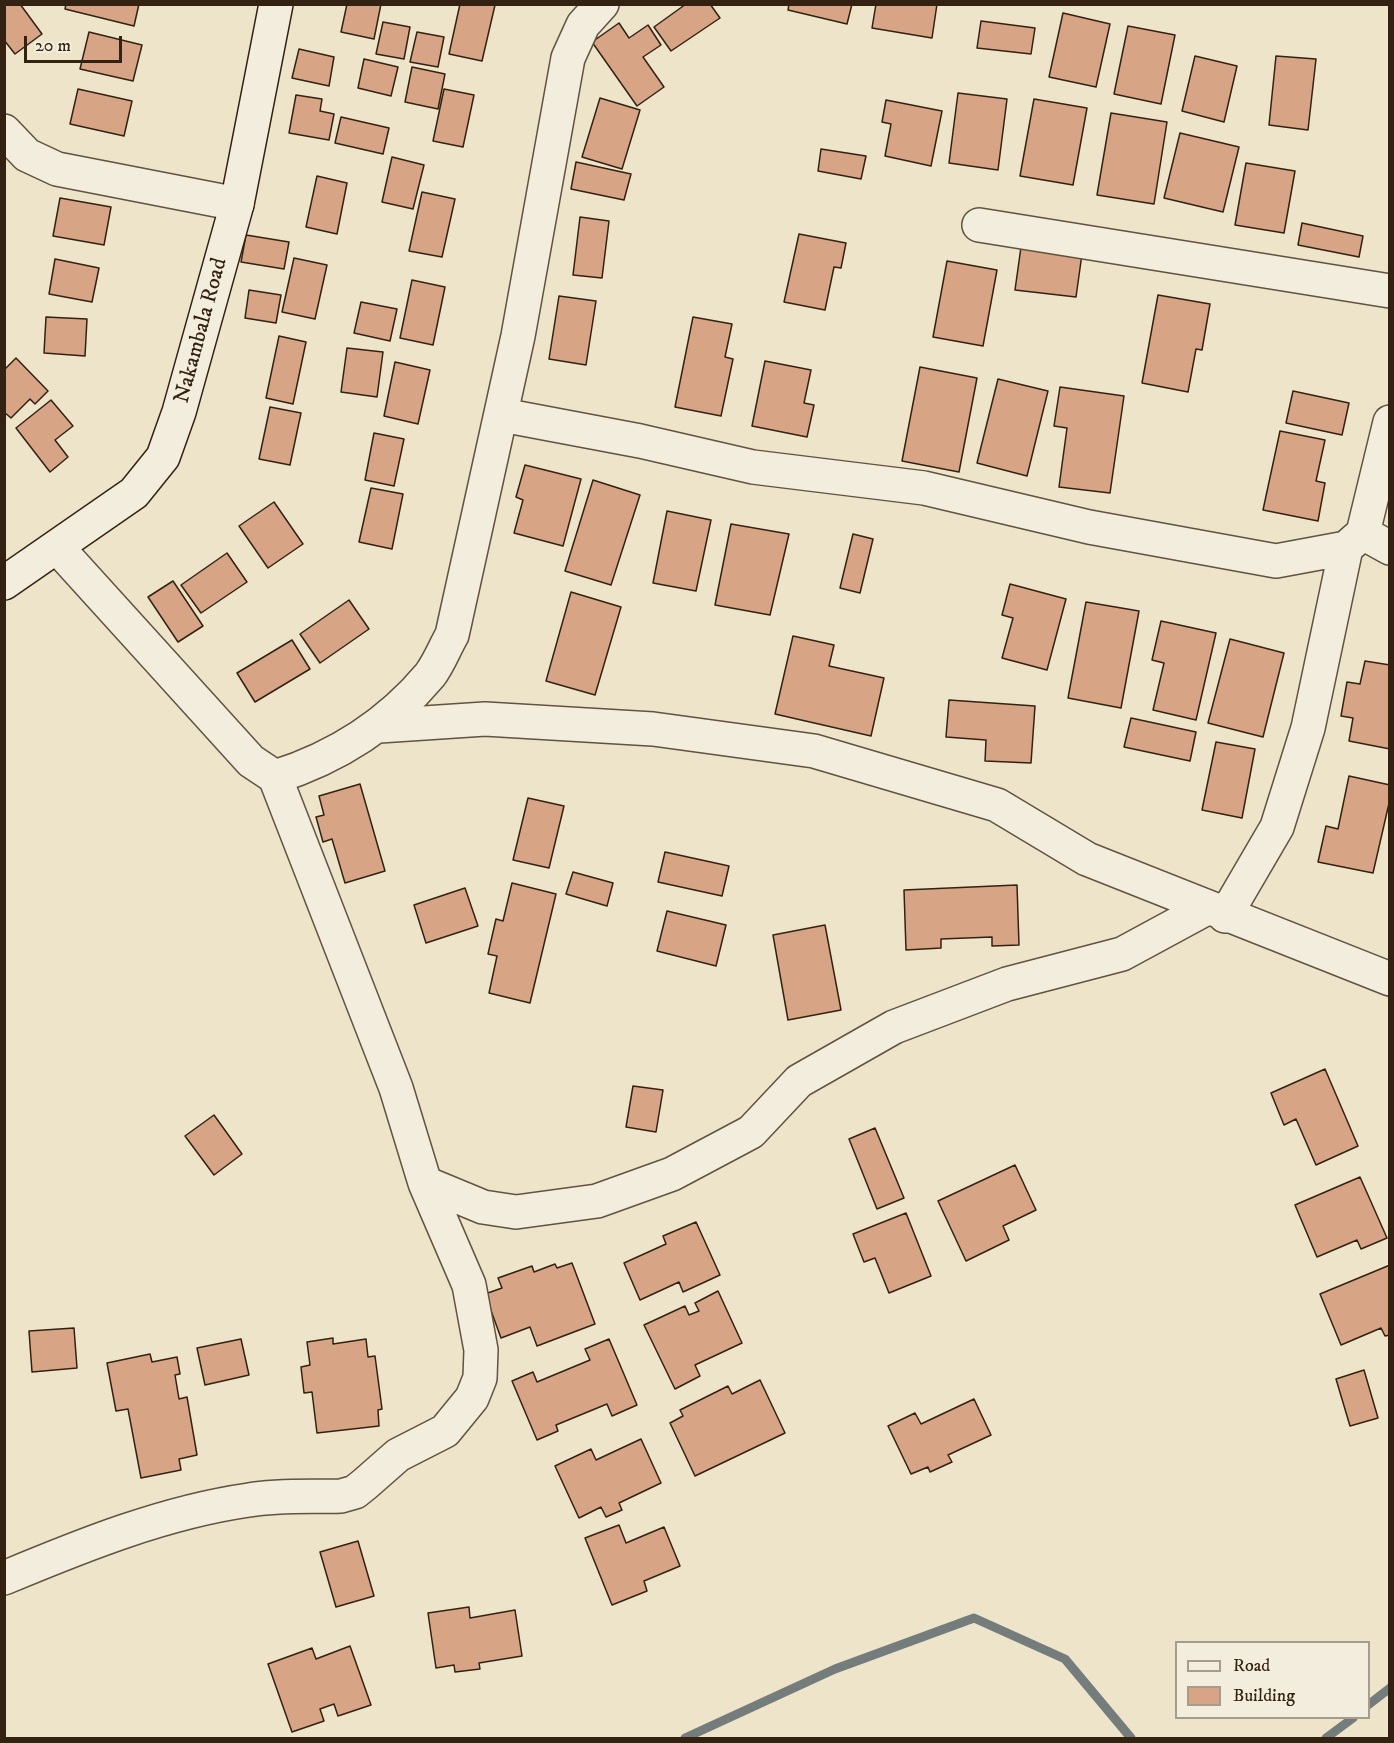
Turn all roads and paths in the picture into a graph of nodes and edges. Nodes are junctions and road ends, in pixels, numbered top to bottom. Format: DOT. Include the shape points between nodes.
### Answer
graph roads {
  1 [pos="276,4"];
  2 [pos="602,4"];
  3 [pos="4,131"];
  4 [pos="237,204"];
  5 [pos="979,225"];
  6 [pos="1389,291"];
  7 [pos="502,415"];
  8 [pos="1389,422"];
  9 [pos="1366,543"];
  10 [pos="57,547"];
  11 [pos="4,583"];
  12 [pos="379,726"];
  13 [pos="275,777"];
  14 [pos="1216,912"];
  15 [pos="1389,979"];
  16 [pos="425,1184"];
  17 [pos="4,1578"];
  1 -- 4 [label="street, Nakambala Road"];
  2 -- 7 [label="street" via="583,25 568,58"];
  3 -- 4 [label="street" via="27,155 57,169"];
  4 -- 10 [label="street, Nakambala Road" via="180,412 163,457 134,493"];
  5 -- 6 [label="street"];
  7 -- 9 [label="street" via="753,467 924,488 1089,527 1276,561"];
  7 -- 12 [label="street" via="452,635 430,674"];
  8 -- 9 [label="street"];
  9 -- 14 [label="street" via="1277,826"];
  10 -- 11 [label="street, Nakambala Road"];
  10 -- 13 [label="street" via="251,761"];
  12 -- 13 [label="street" via="313,765"];
  12 -- 14 [label="street" via="485,719 653,729 814,751 997,805 1087,859"];
  13 -- 16 [label="street" via="396,1088"];
  14 -- 15 [label="street"];
  14 -- 16 [label="street" via="1122,954 1007,984 894,1027 799,1081 751,1132 672,1174 597,1201 516,1212 483,1207"];
  16 -- 17 [label="street" via="470,1285 481,1350 480,1378 472,1398 445,1431 398,1455 355,1492 341,1496 250,1499 171,1517 84,1545"];
}
